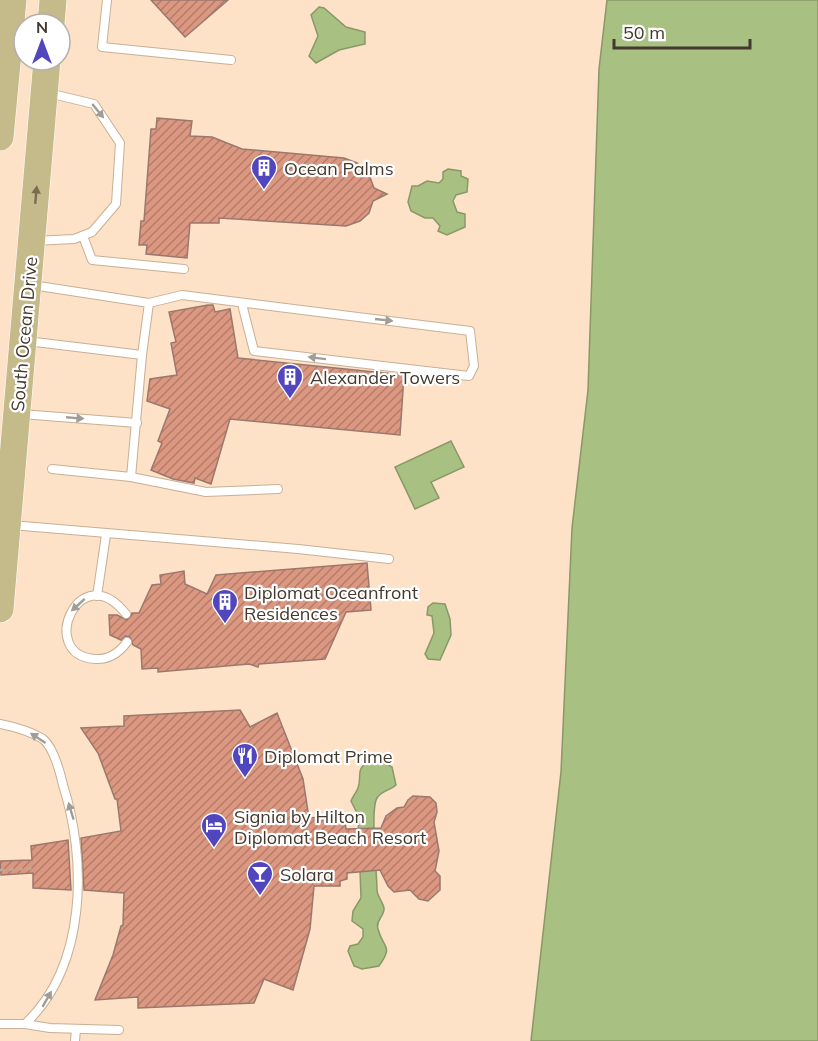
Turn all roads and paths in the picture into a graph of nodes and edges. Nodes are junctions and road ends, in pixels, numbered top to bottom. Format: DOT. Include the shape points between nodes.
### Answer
graph roads {
  1 [pos="13,0"];
  2 [pos="107,0"];
  3 [pos="5,36"];
  4 [pos="231,60"];
  5 [pos="47,72"];
  6 [pos="2,91"];
  7 [pos="45,92"];
  8 [pos="0,137"];
  9 [pos="83,236"];
  10 [pos="32,241"];
  11 [pos="184,269"];
  12 [pos="28,285"];
  13 [pos="149,303"];
  14 [pos="242,304"];
  15 [pos="23,341"];
  16 [pos="142,355"];
  17 [pos="17,413"];
  18 [pos="137,423"];
  19 [pos="6,458"];
  20 [pos="52,469"];
  21 [pos="131,477"];
  22 [pos="278,489"];
  23 [pos="7,525"];
  24 [pos="106,535"];
  25 [pos="389,559"];
  26 [pos="97,596"];
  27 [pos="0,609"];
  28 [pos="126,614"];
  29 [pos="127,642"];
  30 [pos="0,724"];
  31 [pos="35,868"];
  32 [pos="0,870"];
  33 [pos="0,1024"];
  34 [pos="25,1024"];
  35 [pos="76,1029"];
  36 [pos="119,1030"];
  37 [pos="75,1041"];
  1 -- 3 [label="main road"];
  2 -- 4 [label="lane" via="102,47"];
  3 -- 6 [label="main road"];
  5 -- 7 [label="main road, South Ocean Drive"];
  6 -- 8 [label="main road"];
  7 -- 9 [label="lane, one-way" via="94,104 120,143 116,204 92,232"];
  10 -- 7 [label="main road, South Ocean Drive, one-way"];
  9 -- 10 [label="lane"];
  9 -- 11 [label="lane" via="92,260"];
  10 -- 12 [label="main road, South Ocean Drive"];
  12 -- 13 [label="lane"];
  12 -- 15 [label="main road, South Ocean Drive"];
  13 -- 14 [label="lane" via="182,296"];
  13 -- 16 [label="lane"];
  14 -- 14 [label="lane, one-way" via="470,331 474,366 469,376 254,351"];
  15 -- 16 [label="lane"];
  15 -- 17 [label="main road, South Ocean Drive"];
  16 -- 18 [label="lane"];
  17 -- 18 [label="lane, one-way"];
  17 -- 19 [label="main road, South Ocean Drive"];
  18 -- 21 [label="lane"];
  19 -- 23 [label="main road, South Ocean Drive"];
  20 -- 21 [label="lane"];
  21 -- 22 [label="lane" via="206,492"];
  23 -- 24 [label="lane"];
  23 -- 27 [label="main road, South Ocean Drive"];
  24 -- 25 [label="lane"];
  24 -- 26 [label="lane"];
  26 -- 28 [label="lane" via="117,602"];
  26 -- 29 [label="lane, one-way" via="71,610 68,640 82,656 92,659 112,656"];
  34 -- 30 [label="lane, one-way" via="43,1007 63,971 78,900 74,821 45,741 20,728"];
  31 -- 32 [label="path"];
  33 -- 34 [label="lane"];
  34 -- 35 [label="lane"];
  35 -- 36 [label="lane"];
  35 -- 37 [label="lane"];
}
